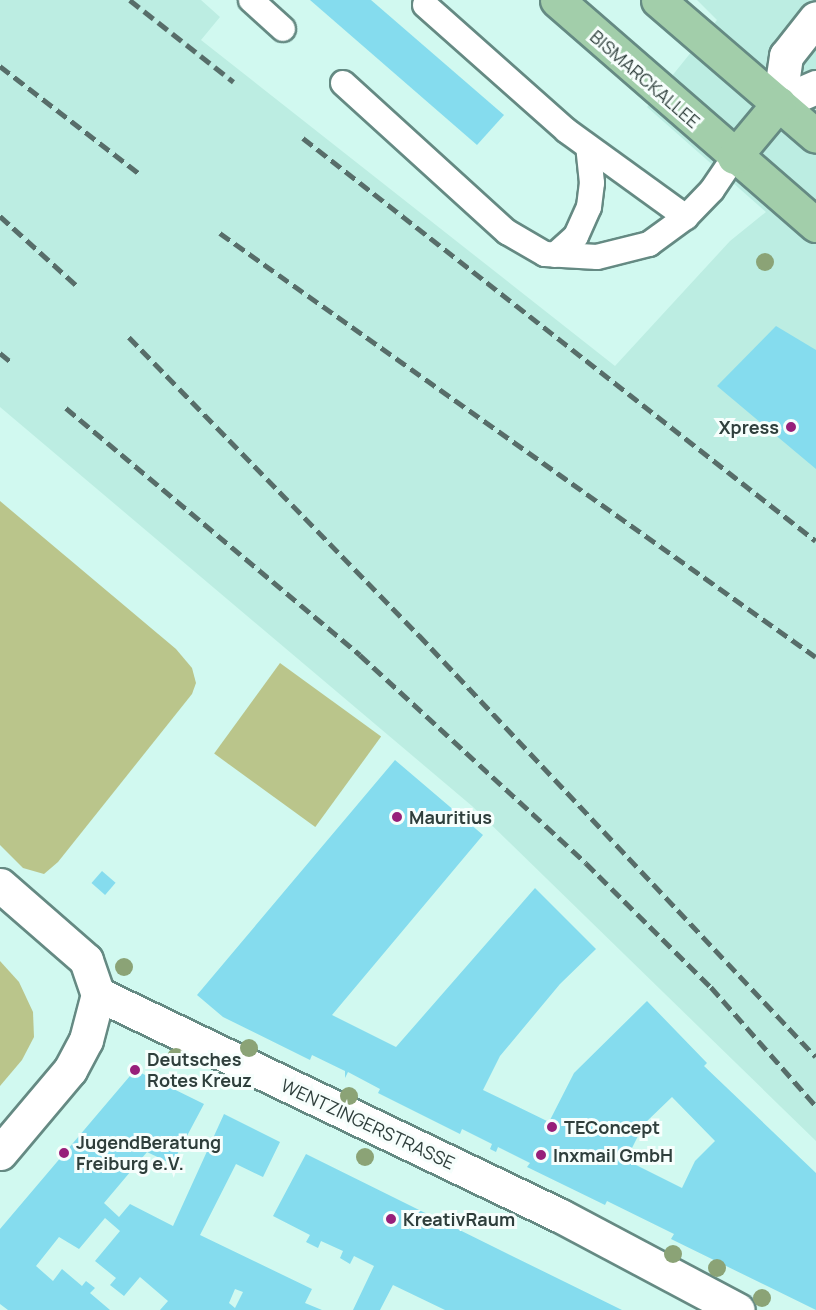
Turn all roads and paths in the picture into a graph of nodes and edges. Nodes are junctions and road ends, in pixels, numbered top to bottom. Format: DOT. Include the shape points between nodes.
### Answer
graph roads {
  1 [pos="251,0"];
  2 [pos="557,0"];
  3 [pos="659,1"];
  4 [pos="425,5"];
  5 [pos="816,18"];
  6 [pos="283,29"];
  7 [pos="343,83"];
  8 [pos="816,87"];
  9 [pos="779,103"];
  10 [pos="816,136"];
  11 [pos="588,147"];
  12 [pos="734,157"];
  13 [pos="686,217"];
  14 [pos="816,225"];
  15 [pos="555,255"];
  16 [pos="0,885"];
  17 [pos="98,994"];
  18 [pos="0,1153"];
  19 [pos="738,1310"];
  1 -- 6 [label="lane"];
  2 -- 12 [label="main road, BISMARCKALLEE"];
  3 -- 9 [label="main road"];
  4 -- 11 [label="lane"];
  5 -- 9 [label="street" via="786,56"];
  7 -- 15 [label="lane" via="507,232 529,248"];
  8 -- 9 [label="street"];
  9 -- 10 [label="main road"];
  9 -- 12 [label="main road"];
  11 -- 13 [label="lane"];
  11 -- 15 [label="lane" via="592,183 589,207 576,236"];
  12 -- 13 [label="lane" via="712,190"];
  12 -- 14 [label="main road, BISMARCKALLEE"];
  13 -- 15 [label="lane" via="650,244 625,252 597,257"];
  16 -- 17 [label="street" via="86,960"];
  17 -- 18 [label="street" via="86,1040 70,1070"];
  17 -- 19 [label="street, WENTZINGERSTRASSE" via="561,1216"];
}
